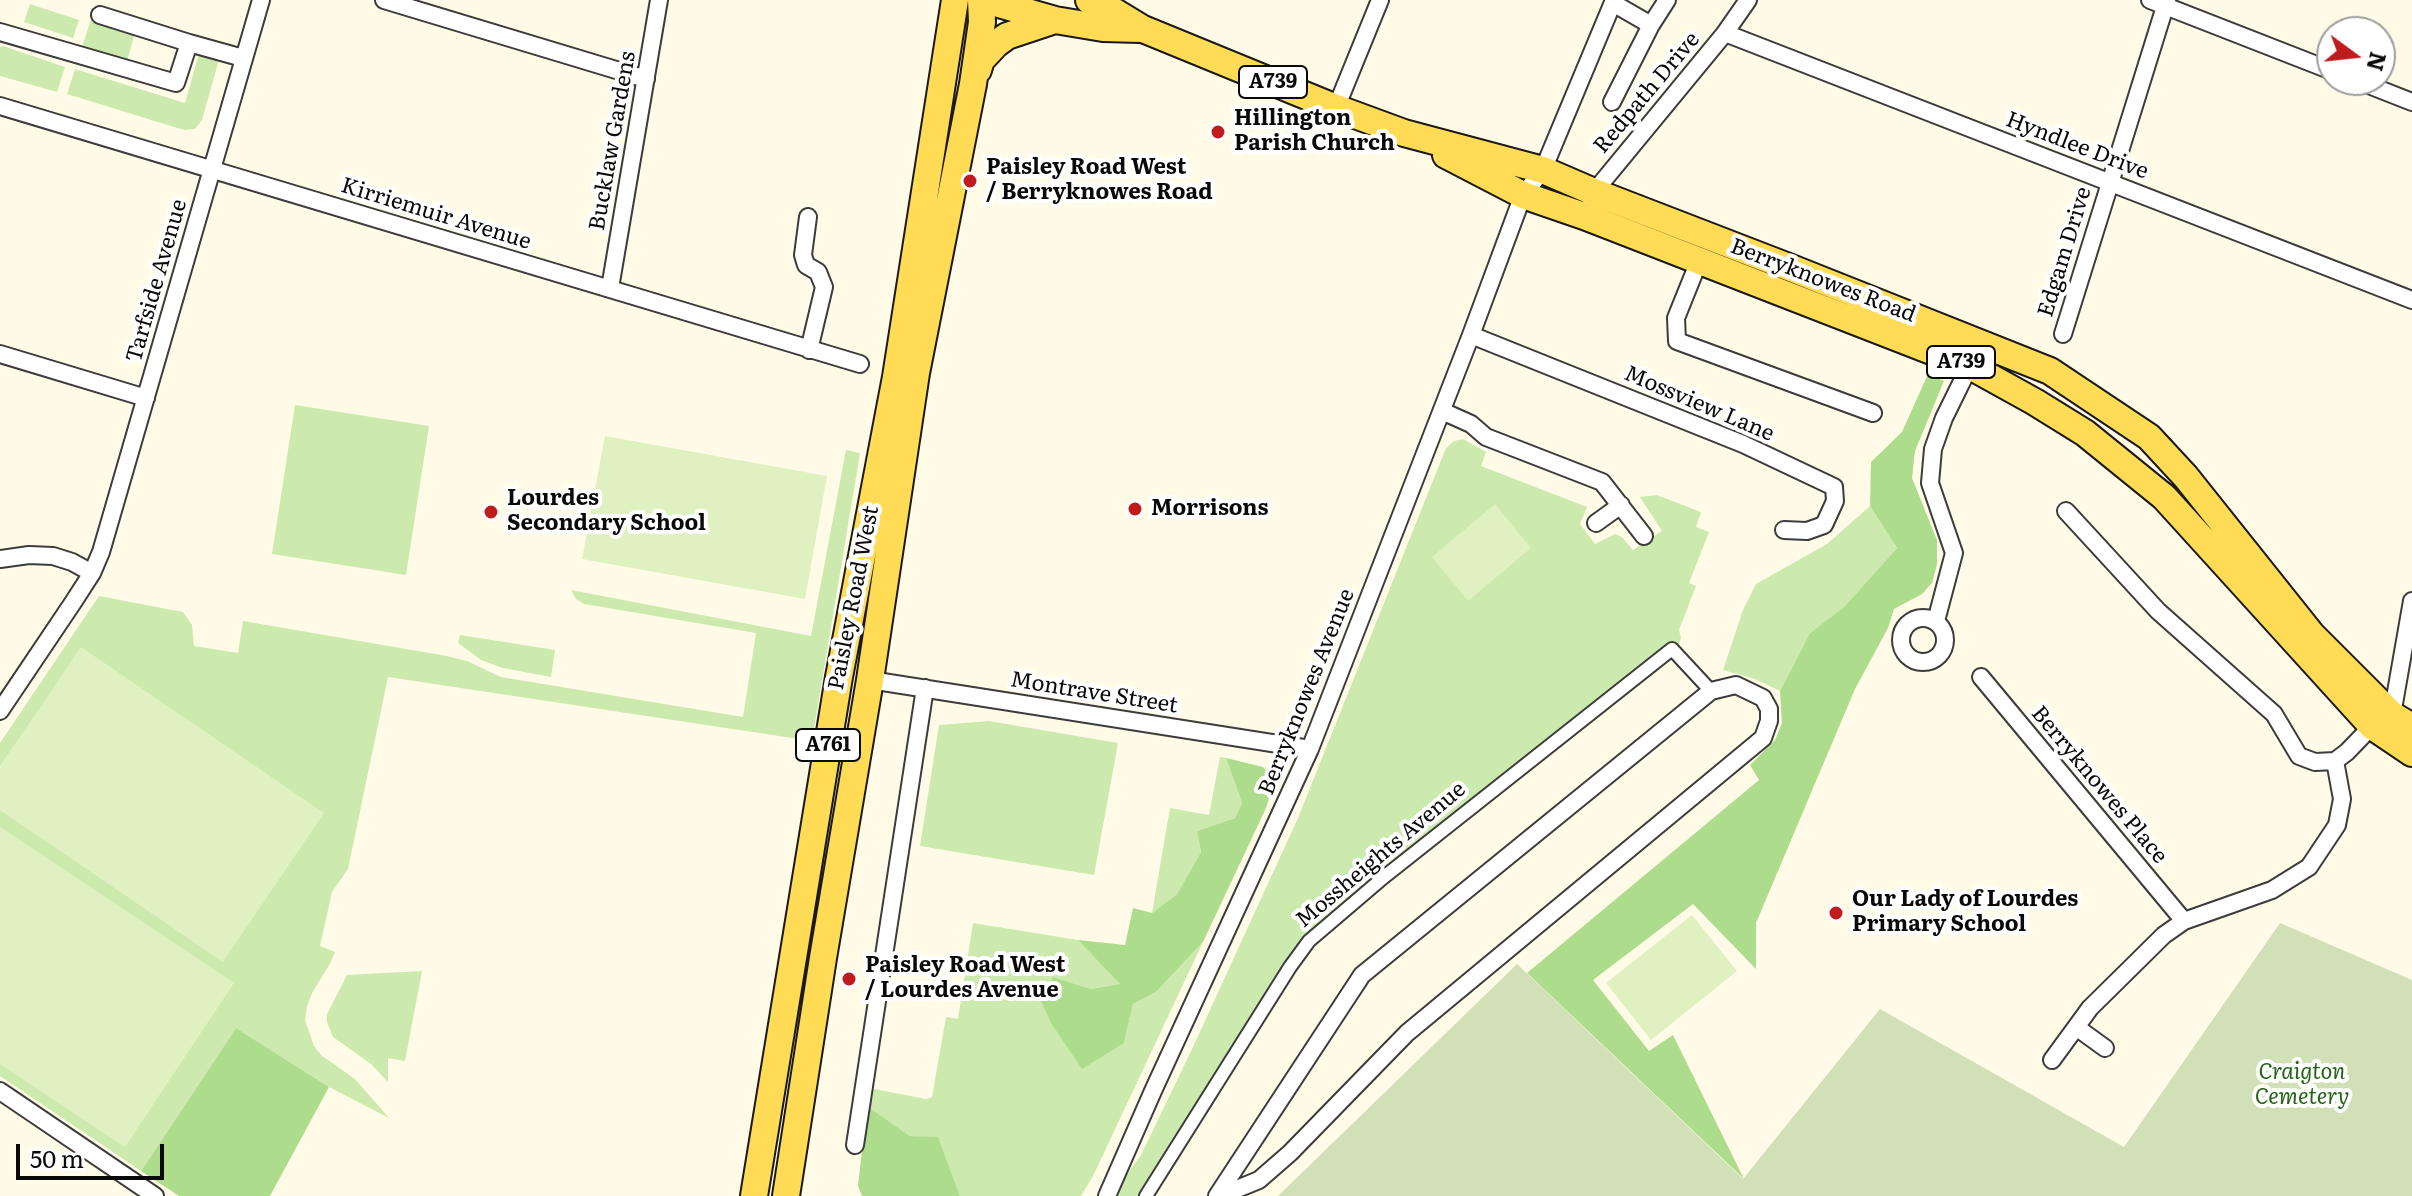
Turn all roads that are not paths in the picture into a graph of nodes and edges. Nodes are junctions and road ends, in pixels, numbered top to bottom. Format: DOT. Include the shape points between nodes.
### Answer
graph roads {
  1 [pos="261,0"];
  2 [pos="384,0"];
  3 [pos="659,0"];
  4 [pos="955,0"];
  5 [pos="982,0"];
  6 [pos="1089,0"];
  7 [pos="1380,0"];
  8 [pos="1667,0"];
  9 [pos="1748,0"];
  10 [pos="1613,1"];
  11 [pos="2161,2"];
  12 [pos="100,15"];
  13 [pos="1055,20"];
  14 [pos="1651,25"];
  15 [pos="1143,29"];
  16 [pos="0,32"];
  17 [pos="1725,33"];
  18 [pos="189,43"];
  19 [pos="243,58"];
  20 [pos="2316,65"];
  21 [pos="646,79"];
  22 [pos="973,84"];
  23 [pos="1612,102"];
  24 [pos="0,106"];
  25 [pos="1336,108"];
  26 [pos="1404,133"];
  27 [pos="213,170"];
  28 [pos="1543,170"];
  29 [pos="2110,182"];
  30 [pos="1523,195"];
  31 [pos="1589,204"];
  32 [pos="808,217"];
  33 [pos="916,256"];
  34 [pos="1699,261"];
  35 [pos="610,288"];
  36 [pos="920,297"];
  37 [pos="2412,300"];
  38 [pos="2063,334"];
  39 [pos="1471,335"];
  40 [pos="809,350"];
  41 [pos="0,354"];
  42 [pos="1975,354"];
  43 [pos="860,364"];
  44 [pos="146,398"];
  45 [pos="1442,411"];
  46 [pos="1873,413"];
  47 [pos="1621,505"];
  48 [pos="2066,511"];
  49 [pos="1596,523"];
  50 [pos="1784,530"];
  51 [pos="1644,536"];
  52 [pos="0,559"];
  53 [pos="92,573"];
  54 [pos="2412,601"];
  55 [pos="1936,621"];
  56 [pos="1981,677"];
  57 [pos="870,680"];
  58 [pos="925,688"];
  59 [pos="1711,691"];
  60 [pos="0,711"];
  61 [pos="2392,723"];
  62 [pos="1310,749"];
  63 [pos="2412,753"];
  64 [pos="2335,761"];
  65 [pos="2184,921"];
  66 [pos="2076,1027"];
  67 [pos="2105,1048"];
  68 [pos="2052,1060"];
  69 [pos="0,1091"];
  70 [pos="855,1145"];
  71 [pos="155,1196"];
  72 [pos="754,1196"];
  73 [pos="786,1196"];
  74 [pos="1107,1196"];
  75 [pos="1146,1196"];
  76 [pos="1218,1196"];
  1 -- 19 [label="street, Tarfside Avenue"];
  2 -- 21 [label="street"];
  3 -- 21 [label="street, Bucklaw Gardens"];
  4 -- 33 [label="main road, Paisley Road West / A761"];
  5 -- 13 [label="main road, Berryknowes Road / A739"];
  5 -- 22 [label="main road, Paisley Road West / A761"];
  5 -- 33 [label="main road" via="968,21 931,232"];
  6 -- 15 [label="main road, Berryknowes Road / A739"];
  7 -- 25 [label="street"];
  8 -- 14 [label="street"];
  9 -- 17 [label="street, Redpath Drive"];
  10 -- 14 [label="street"];
  10 -- 28 [label="street, Berryknowes Avenue"];
  11 -- 20 [label="street"];
  11 -- 29 [label="street, Edgam Drive"];
  12 -- 18 [label="street"];
  13 -- 15 [label="main road, Berryknowes Road / A739"];
  13 -- 22 [label="main road" via="996,44 981,60"];
  14 -- 23 [label="street"];
  15 -- 25 [label="main road, Berryknowes Road / A739"];
  16 -- 18 [label="street" via="176,83"];
  17 -- 29 [label="street, Hyndlee Drive"];
  17 -- 31 [label="street, Redpath Drive"];
  18 -- 19 [label="street"];
  19 -- 27 [label="street, Tarfside Avenue"];
  21 -- 35 [label="street, Bucklaw Gardens"];
  22 -- 36 [label="main road, Paisley Road West / A761"];
  24 -- 27 [label="street, Kirriemuir Avenue"];
  25 -- 26 [label="main road, Berryknowes Road / A739"];
  26 -- 28 [label="main road, Berryknowes Road / A739"];
  26 -- 30 [label="main road, Berryknowes Road / A739"];
  27 -- 35 [label="street, Kirriemuir Avenue"];
  27 -- 44 [label="street, Tarfside Avenue"];
  28 -- 30 [label="street, Berryknowes Avenue"];
  28 -- 31 [label="main road, Berryknowes Road / A739"];
  29 -- 37 [label="street, Hyndlee Drive"];
  29 -- 38 [label="street, Edgam Drive"];
  30 -- 31 [label="main road, Berryknowes Road / A739"];
  30 -- 39 [label="street, Berryknowes Avenue"];
  31 -- 34 [label="main road, Berryknowes Road / A739"];
  31 -- 42 [label="main road, Berryknowes Road / A739"];
  32 -- 40 [label="street" via="803,255 824,287"];
  33 -- 36 [label="main road, Paisley Road West / A761"];
  34 -- 42 [label="main road, Berryknowes Road / A739"];
  34 -- 46 [label="street" via="1676,318 1677,341"];
  35 -- 40 [label="street, Kirriemuir Avenue"];
  36 -- 57 [label="main road, Paisley Road West / A761" via="916,373"];
  36 -- 72 [label="main road, Paisley Road West / A761" via="893,392 839,677"];
  39 -- 45 [label="street, Berryknowes Avenue"];
  39 -- 50 [label="street, Mossview Lane" via="1743,444 1834,487 1835,501 1824,525"];
  40 -- 43 [label="street, Kirriemuir Avenue"];
  41 -- 44 [label="street"];
  42 -- 55 [label="street" via="1933,449 1930,483 1954,553"];
  42 -- 61 [label="main road, Berryknowes Road / A739" via="2164,497"];
  42 -- 61 [label="main road, Berryknowes Road / A739" via="2050,371 2149,437"];
  44 -- 53 [label="street, Tarfside Avenue"];
  45 -- 47 [label="street" via="1486,437 1602,482"];
  45 -- 62 [label="street, Berryknowes Avenue"];
  47 -- 49 [label="street"];
  47 -- 51 [label="street"];
  48 -- 64 [label="street" via="2158,611 2274,714 2299,756"];
  52 -- 53 [label="street" via="53,556"];
  53 -- 60 [label="street, Tarfside Avenue"];
  54 -- 61 [label="street"];
  56 -- 65 [label="street, Berryknowes Place"];
  57 -- 58 [label="street, Montrave Street"];
  57 -- 73 [label="main road, Paisley Road West / A761"];
  58 -- 62 [label="street, Montrave Street"];
  58 -- 70 [label="street"];
  59 -- 75 [label="street, Mossheights Avenue" via="1672,649 1309,941"];
  59 -- 76 [label="street" via="1362,975"];
  59 -- 76 [label="street" via="1736,685 1763,698 1769,709 1763,738 1407,1033 1259,1180"];
  61 -- 63 [label="main road, Berryknowes Road / A739"];
  61 -- 64 [label="street"];
  62 -- 74 [label="street, Berryknowes Avenue"];
  64 -- 65 [label="street" via="2342,799 2337,825 2309,867 2272,890"];
  65 -- 66 [label="street" via="2133,964"];
  66 -- 67 [label="street"];
  66 -- 68 [label="street"];
  69 -- 71 [label="street"];
}
